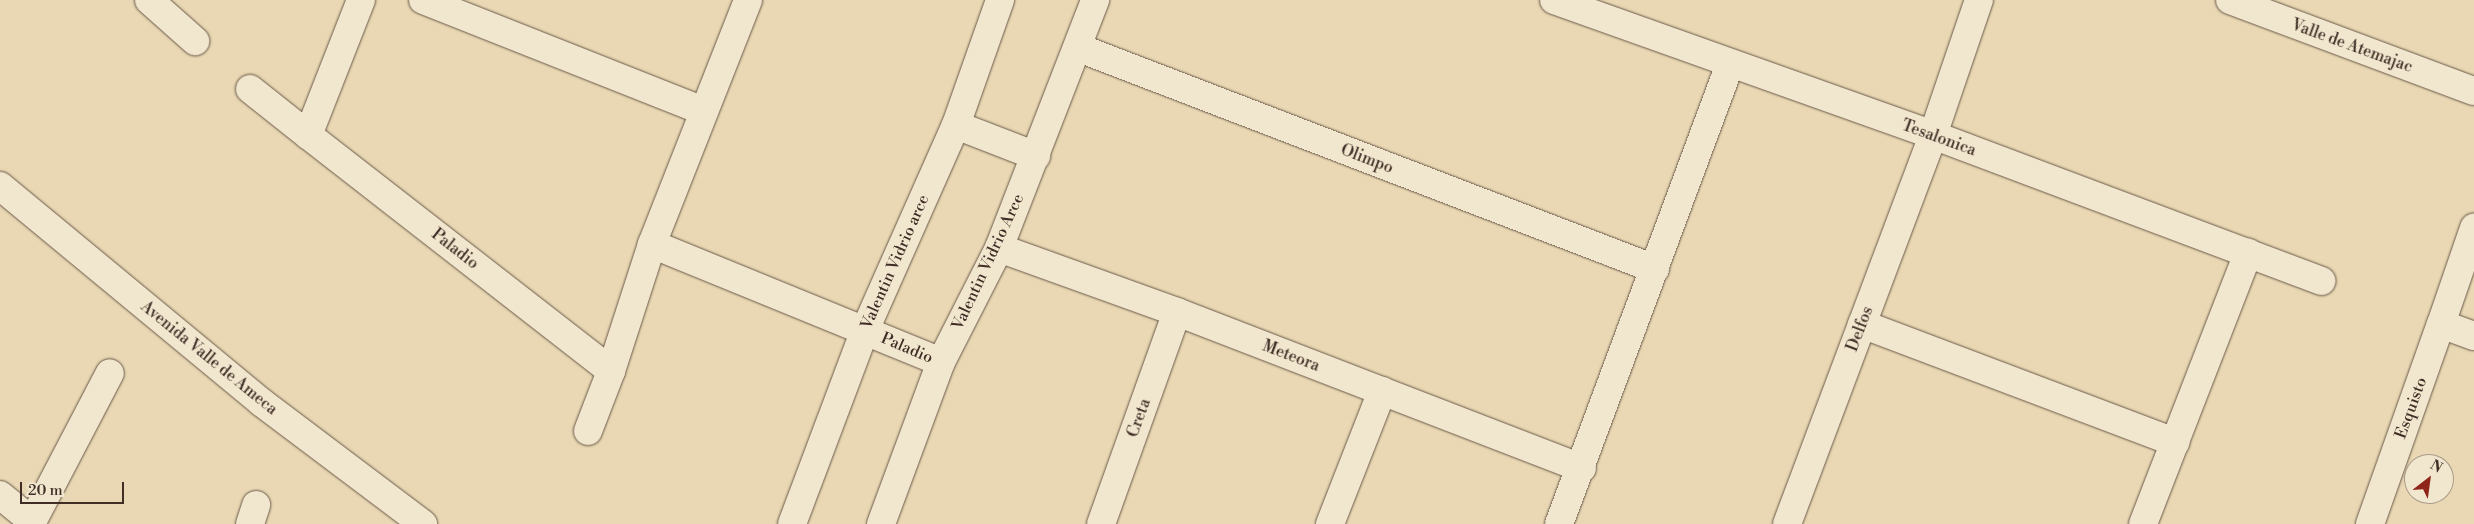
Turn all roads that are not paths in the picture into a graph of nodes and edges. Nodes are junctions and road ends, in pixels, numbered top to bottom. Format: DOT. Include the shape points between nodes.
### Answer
graph roads {
  1 [pos="149,0"];
  2 [pos="362,0"];
  3 [pos="422,0"];
  4 [pos="748,0"];
  5 [pos="1000,0"];
  6 [pos="1095,0"];
  7 [pos="1554,0"];
  8 [pos="1979,0"];
  9 [pos="2230,0"];
  10 [pos="195,41"];
  11 [pos="1079,48"];
  12 [pos="1730,65"];
  13 [pos="250,89"];
  14 [pos="2474,91"];
  15 [pos="704,111"];
  16 [pos="956,125"];
  17 [pos="308,135"];
  18 [pos="1933,135"];
  19 [pos="1036,156"];
  20 [pos="0,186"];
  21 [pos="2474,228"];
  22 [pos="652,244"];
  23 [pos="999,248"];
  24 [pos="2248,253"];
  25 [pos="1655,269"];
  26 [pos="2322,282"];
  27 [pos="1176,312"];
  28 [pos="1862,324"];
  29 [pos="2441,324"];
  30 [pos="865,330"];
  31 [pos="2474,336"];
  32 [pos="941,362"];
  33 [pos="611,371"];
  34 [pos="110,373"];
  35 [pos="1382,391"];
  36 [pos="588,431"];
  37 [pos="2176,442"];
  38 [pos="1582,468"];
  39 [pos="0,495"];
  40 [pos="32,523"];
  41 [pos="1790,523"];
  42 [pos="423,524"];
  43 [pos="792,524"];
  44 [pos="881,524"];
  45 [pos="1101,524"];
  46 [pos="1330,524"];
  47 [pos="1559,524"];
  48 [pos="2143,524"];
  49 [pos="2370,524"];
  1 -- 10 [label="street"];
  2 -- 17 [label="street"];
  3 -- 15 [label="street"];
  4 -- 15 [label="street"];
  5 -- 16 [label="street, Valentin Vidrio arce"];
  6 -- 11 [label="street, Valentin Vidrio Arce"];
  7 -- 12 [label="street, Tesalonica"];
  8 -- 18 [label="street, Delfos"];
  9 -- 14 [label="street, Valle de Atemajac"];
  11 -- 19 [label="street, Valentin Vidrio Arce"];
  11 -- 25 [label="street, Olimpo"];
  12 -- 18 [label="street, Tesalonica"];
  12 -- 25 [label="street"];
  13 -- 17 [label="street, Paladio"];
  15 -- 22 [label="street"];
  16 -- 19 [label="street"];
  16 -- 30 [label="street, Valentin Vidrio arce"];
  17 -- 33 [label="street, Paladio"];
  18 -- 24 [label="street, Tesalonica"];
  18 -- 28 [label="street, Delfos"];
  19 -- 23 [label="street, Valentin Vidrio Arce"];
  20 -- 42 [label="street, Avenida Valle de Ameca" via="261,402"];
  21 -- 29 [label="street, Esquisto"];
  22 -- 30 [label="street, Paladio"];
  22 -- 33 [label="street"];
  23 -- 27 [label="street, Meteora"];
  23 -- 32 [label="street, Valentin Vidrio Arce"];
  24 -- 26 [label="street, Tesalonica"];
  24 -- 37 [label="street"];
  25 -- 38 [label="street"];
  27 -- 35 [label="street, Meteora"];
  27 -- 45 [label="street, Creta"];
  28 -- 37 [label="street"];
  28 -- 41 [label="street, Delfos"];
  29 -- 31 [label="street"];
  29 -- 49 [label="street, Esquisto"];
  30 -- 32 [label="street, Paladio"];
  30 -- 43 [label="street, Valentin Vidrio arce"];
  32 -- 44 [label="street, Valentin Vidrio Arce"];
  33 -- 36 [label="street"];
  34 -- 40 [label="street"];
  35 -- 38 [label="street, Meteora"];
  35 -- 46 [label="street"];
  37 -- 48 [label="street"];
  38 -- 47 [label="street"];
  39 -- 40 [label="street"];
}
